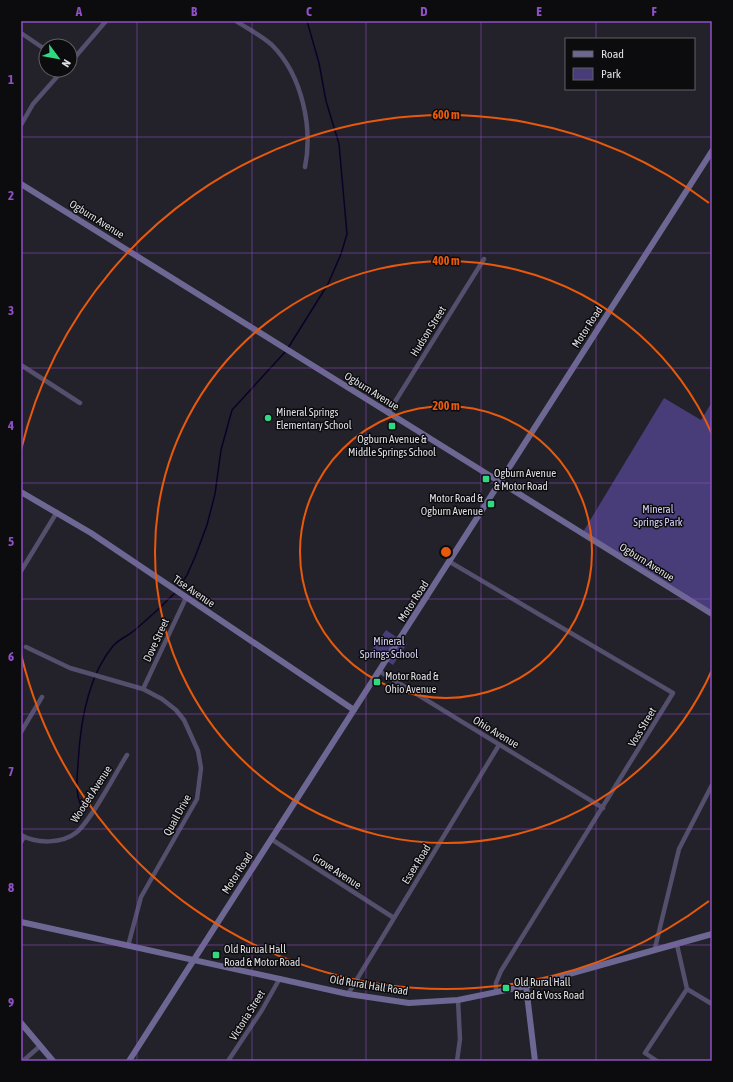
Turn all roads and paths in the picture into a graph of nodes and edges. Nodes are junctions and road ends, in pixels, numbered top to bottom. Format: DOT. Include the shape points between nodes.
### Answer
graph roads {
  1 [pos="106,21"];
  2 [pos="236,21"];
  3 [pos="21,33"];
  4 [pos="38,45"];
  5 [pos="78,54"];
  6 [pos="56,78"];
  7 [pos="21,125"];
  8 [pos="711,154"];
  9 [pos="305,166"];
  10 [pos="21,184"];
  11 [pos="484,259"];
  12 [pos="21,365"];
  13 [pos="80,403"];
  14 [pos="388,413"];
  15 [pos="499,482"];
  16 [pos="21,492"];
  17 [pos="57,512"];
  18 [pos="450,562"];
  19 [pos="21,570"];
  20 [pos="186,598"];
  21 [pos="712,614"];
  22 [pos="26,647"];
  23 [pos="379,671"];
  24 [pos="143,689"];
  25 [pos="42,697"];
  26 [pos="354,710"];
  27 [pos="21,732"];
  28 [pos="499,745"];
  29 [pos="127,755"];
  30 [pos="712,785"];
  31 [pos="604,808"];
  32 [pos="23,836"];
  33 [pos="271,839"];
  34 [pos="21,842"];
  35 [pos="394,918"];
  36 [pos="21,922"];
  37 [pos="712,934"];
  38 [pos="677,945"];
  39 [pos="128,946"];
  40 [pos="655,948"];
  41 [pos="194,960"];
  42 [pos="280,978"];
  43 [pos="526,986"];
  44 [pos="687,989"];
  45 [pos="496,992"];
  46 [pos="348,994"];
  47 [pos="458,1000"];
  48 [pos="712,1004"];
  49 [pos="21,1023"];
  50 [pos="40,1046"];
  51 [pos="23,1061"];
  52 [pos="53,1061"];
  53 [pos="130,1061"];
  54 [pos="228,1061"];
  55 [pos="457,1061"];
  56 [pos="535,1061"];
  57 [pos="657,1061"];
  1 -- 5 [label="street"];
  2 -- 9 [label="street" via="271,45 292,75 308,130"];
  3 -- 4 [label="street"];
  6 -- 7 [label="street" via="33,104"];
  8 -- 15 [label="street, Motor Road"];
  10 -- 14 [label="street, Ogburn Avenue"];
  11 -- 14 [label="street, Hudson Street"];
  12 -- 13 [label="street"];
  14 -- 15 [label="street, Ogburn Avenue"];
  15 -- 18 [label="street, Motor Road"];
  15 -- 21 [label="street, Ogburn Avenue"];
  16 -- 17 [label="street, Tise Avenue"];
  17 -- 19 [label="street"];
  17 -- 20 [label="street, Tise Avenue"];
  18 -- 23 [label="street, Motor Road"];
  18 -- 31 [label="street, Voss Street" via="673,693"];
  20 -- 24 [label="street, Dove Street"];
  20 -- 26 [label="street, Tise Avenue"];
  22 -- 24 [label="street, Quail Drive" via="70,668"];
  23 -- 26 [label="street, Motor Road"];
  23 -- 28 [label="street, Ohio Avenue"];
  24 -- 39 [label="street, Quail Drive" via="169,704 190,730 200,759 200,784 193,807 141,897"];
  25 -- 27 [label="street"];
  26 -- 33 [label="street, Motor Road"];
  28 -- 31 [label="street, Ohio Avenue"];
  28 -- 35 [label="street, Essex Road"];
  29 -- 32 [label="street, Wooded Avenue" via="76,833 57,841"];
  30 -- 40 [label="street" via="679,849"];
  31 -- 45 [label="street, Voss Street" via="501,971 496,983"];
  32 -- 34 [label="street, Wooded Avenue"];
  33 -- 35 [label="street, Grove Avenue"];
  33 -- 41 [label="street, Motor Road"];
  35 -- 46 [label="street, Essex Road"];
  36 -- 39 [label="street, Old Rural Hall Road"];
  37 -- 38 [label="street, Old Rural Hall Road"];
  38 -- 40 [label="street, Old Rural Hall Road"];
  38 -- 44 [label="street"];
  39 -- 41 [label="street, Old Rural Hall Road"];
  40 -- 43 [label="street, Old Rural Hall Road"];
  41 -- 42 [label="street, Old Rural Hall Road"];
  41 -- 53 [label="street, Motor Road"];
  42 -- 46 [label="street, Old Rural Hall Road"];
  42 -- 54 [label="street, Victoria Street"];
  43 -- 45 [label="street, Old Rural Hall Road"];
  43 -- 56 [label="street"];
  44 -- 48 [label="street"];
  44 -- 57 [label="street" via="644,1053"];
  45 -- 47 [label="street, Old Rural Hall Road"];
  46 -- 47 [label="street, Old Rural Hall Road" via="409,1003"];
  47 -- 55 [label="street" via="460,1039"];
  49 -- 50 [label="street"];
  50 -- 51 [label="street"];
  50 -- 52 [label="street"];
}
